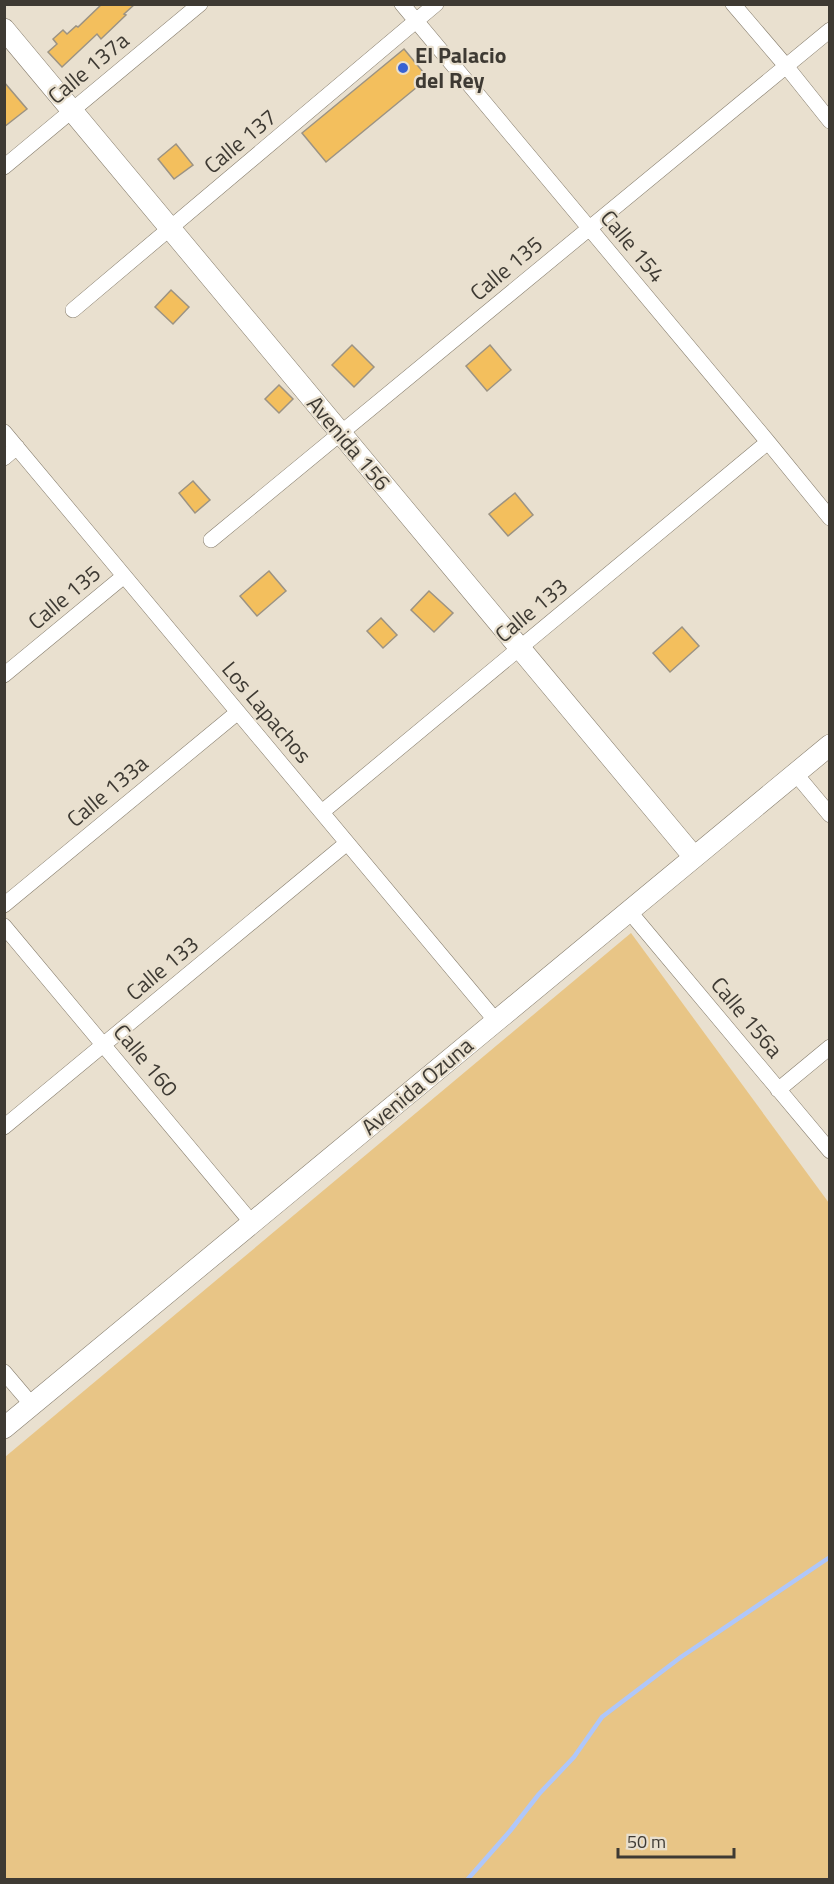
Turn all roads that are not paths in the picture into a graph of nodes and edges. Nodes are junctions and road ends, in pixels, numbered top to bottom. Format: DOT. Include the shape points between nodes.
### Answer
graph roads {
  1 [pos="200,4"];
  2 [pos="402,4"];
  3 [pos="436,4"];
  4 [pos="734,4"];
  5 [pos="416,21"];
  6 [pos="4,30"];
  7 [pos="830,30"];
  8 [pos="786,66"];
  9 [pos="72,111"];
  10 [pos="830,121"];
  11 [pos="4,167"];
  12 [pos="589,228"];
  13 [pos="171,229"];
  14 [pos="73,310"];
  15 [pos="4,432"];
  16 [pos="341,433"];
  17 [pos="768,442"];
  18 [pos="17,447"];
  19 [pos="4,458"];
  20 [pos="830,518"];
  21 [pos="211,540"];
  22 [pos="124,576"];
  23 [pos="520,648"];
  24 [pos="4,675"];
  25 [pos="238,712"];
  26 [pos="830,745"];
  27 [pos="795,774"];
  28 [pos="322,813"];
  29 [pos="830,815"];
  30 [pos="347,843"];
  31 [pos="694,857"];
  32 [pos="4,905"];
  33 [pos="629,911"];
  34 [pos="4,926"];
  35 [pos="496,1021"];
  36 [pos="104,1045"];
  37 [pos="830,1047"];
  38 [pos="778,1090"];
  39 [pos="4,1127"];
  40 [pos="830,1151"];
  41 [pos="252,1223"];
  42 [pos="4,1372"];
  43 [pos="33,1405"];
  44 [pos="4,1428"];
  1 -- 9 [label="street, Calle 137a"];
  2 -- 5 [label="street, Calle 154"];
  3 -- 5 [label="street, Calle 137"];
  4 -- 8 [label="street"];
  5 -- 12 [label="street, Calle 154"];
  5 -- 13 [label="street, Calle 137"];
  6 -- 9 [label="main road, Avenida 156"];
  7 -- 8 [label="street, Calle 135"];
  8 -- 10 [label="street"];
  8 -- 12 [label="street, Calle 135"];
  9 -- 11 [label="street, Calle 137a"];
  9 -- 13 [label="main road, Avenida 156"];
  12 -- 16 [label="street, Calle 135"];
  12 -- 17 [label="street, Calle 154"];
  13 -- 14 [label="street, Calle 137"];
  13 -- 16 [label="main road, Avenida 156"];
  15 -- 18 [label="street, Los Lapachos"];
  16 -- 21 [label="street, Calle 135"];
  16 -- 23 [label="main road, Avenida 156"];
  17 -- 20 [label="street, Calle 154"];
  17 -- 23 [label="street, Calle 133"];
  18 -- 19 [label="street"];
  18 -- 22 [label="street, Los Lapachos"];
  22 -- 24 [label="street, Calle 135"];
  22 -- 25 [label="street, Los Lapachos"];
  23 -- 28 [label="street, Calle 133"];
  23 -- 31 [label="main road, Avenida 156"];
  25 -- 28 [label="street, Los Lapachos"];
  25 -- 32 [label="street, Calle 133a"];
  26 -- 27 [label="main road, Avenida Ozuna"];
  27 -- 29 [label="street"];
  27 -- 31 [label="main road, Avenida Ozuna"];
  28 -- 30 [label="street, Los Lapachos"];
  30 -- 35 [label="street, Los Lapachos"];
  30 -- 36 [label="street, Calle 133"];
  31 -- 33 [label="main road, Avenida Ozuna"];
  33 -- 35 [label="main road, Avenida Ozuna"];
  33 -- 38 [label="street, Calle 156a"];
  34 -- 36 [label="street, Calle 160"];
  35 -- 41 [label="main road, Avenida Ozuna"];
  36 -- 39 [label="street, Calle 133"];
  36 -- 41 [label="street, Calle 160"];
  37 -- 38 [label="street"];
  38 -- 40 [label="street, Calle 156a"];
  41 -- 43 [label="main road, Avenida Ozuna"];
  42 -- 43 [label="street"];
  43 -- 44 [label="main road, Avenida Ozuna"];
}
